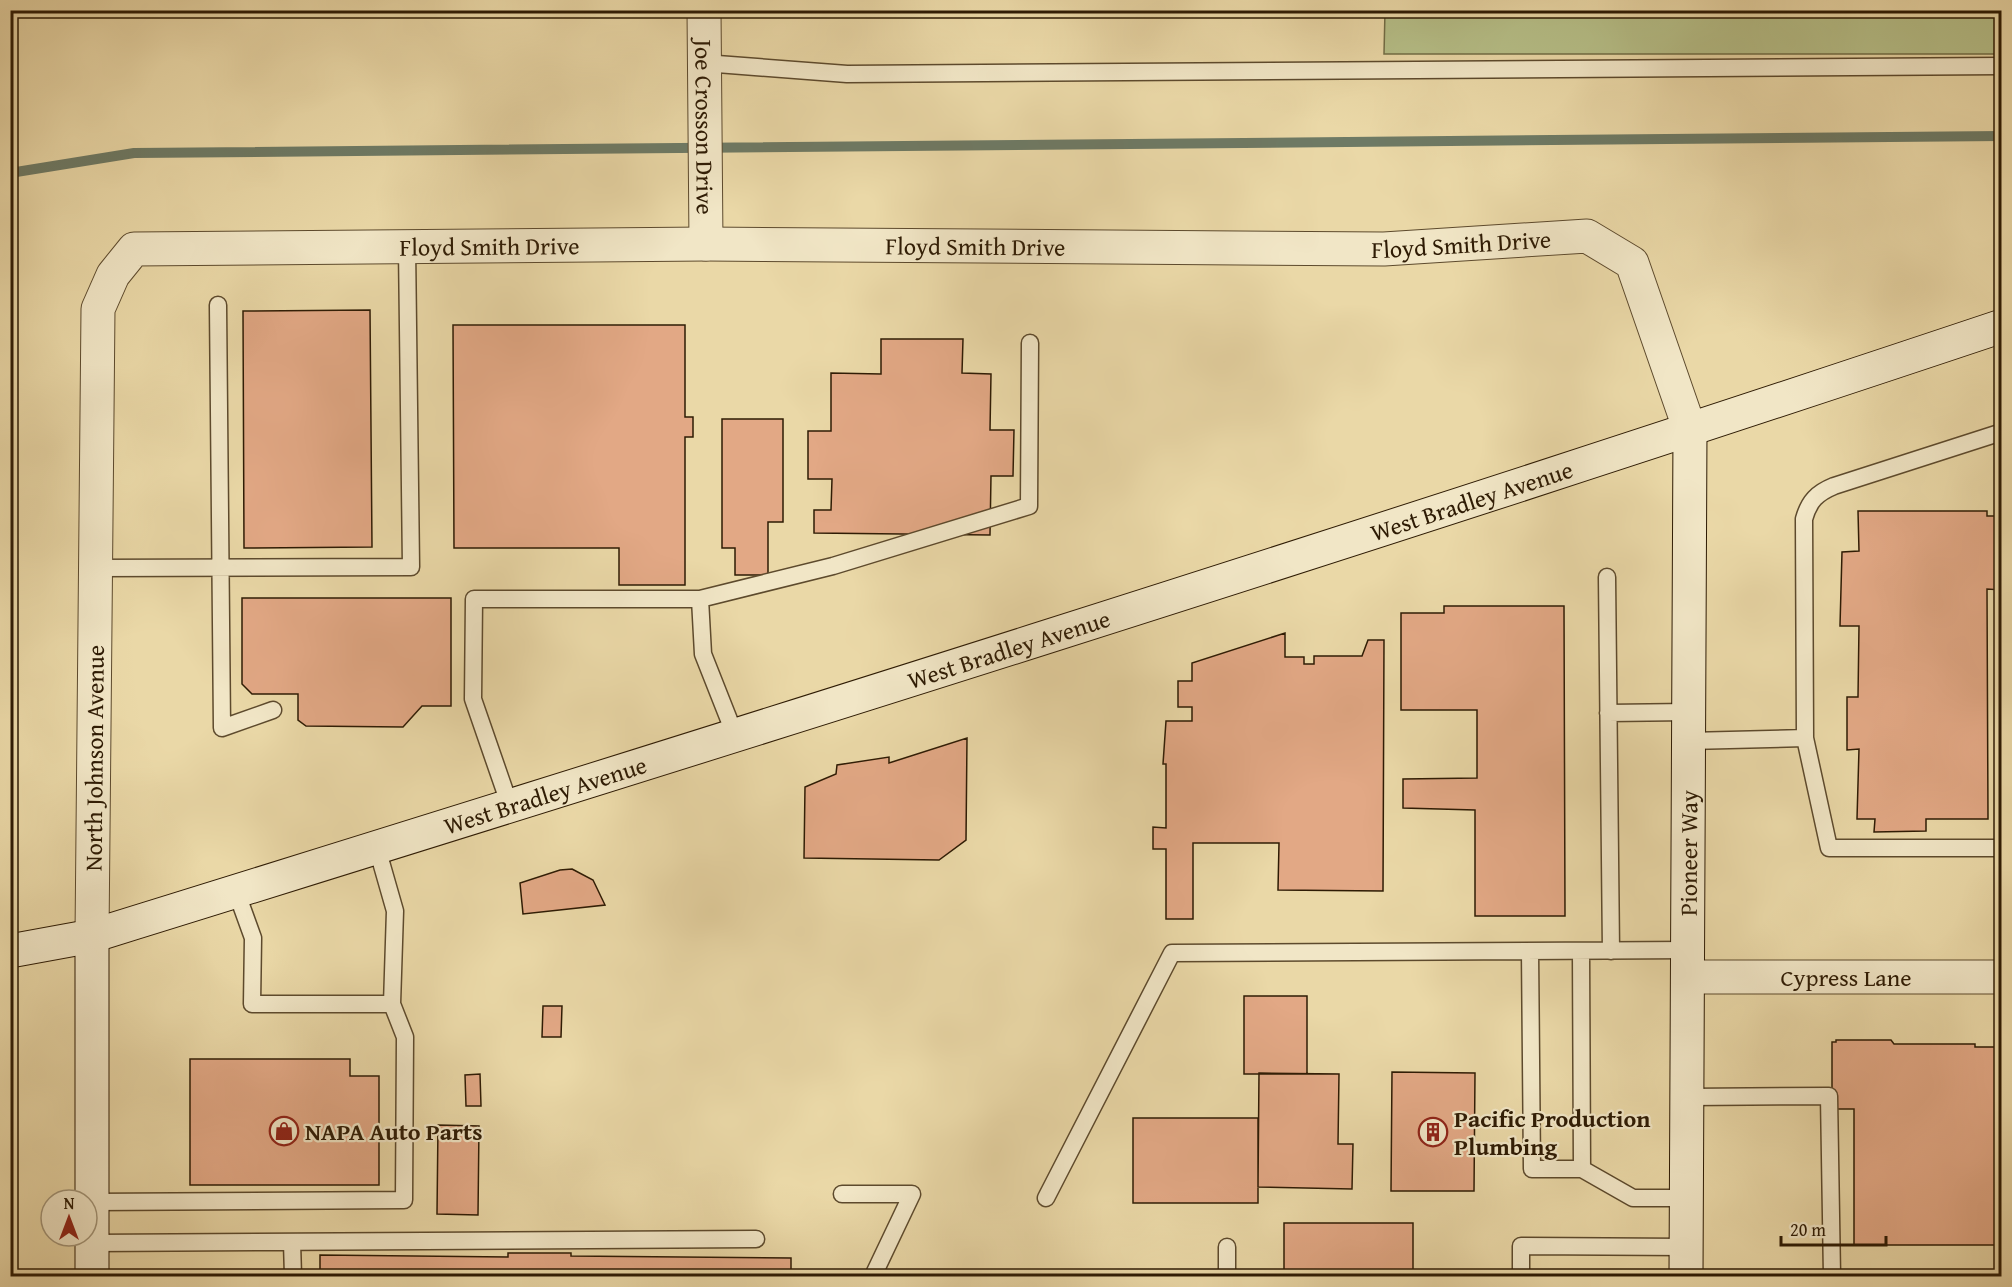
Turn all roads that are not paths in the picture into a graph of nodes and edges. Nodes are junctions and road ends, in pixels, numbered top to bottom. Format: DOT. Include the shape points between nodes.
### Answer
graph roads {
  1 [pos="704,10"];
  2 [pos="2001,66"];
  3 [pos="704,76"];
  4 [pos="706,243"];
  5 [pos="407,247"];
  6 [pos="134,249"];
  7 [pos="218,306"];
  8 [pos="2001,326"];
  9 [pos="1030,343"];
  10 [pos="1690,430"];
  11 [pos="2001,432"];
  12 [pos="219,567"];
  13 [pos="96,568"];
  14 [pos="1607,577"];
  15 [pos="700,599"];
  16 [pos="273,710"];
  17 [pos="1608,713"];
  18 [pos="1689,726"];
  19 [pos="735,735"];
  20 [pos="1805,738"];
  21 [pos="510,806"];
  22 [pos="377,848"];
  23 [pos="2001,848"];
  24 [pos="236,891"];
  25 [pos="92,936"];
  26 [pos="10,951"];
  27 [pos="1530,951"];
  28 [pos="1581,951"];
  29 [pos="1611,951"];
  30 [pos="1688,964"];
  31 [pos="2001,978"];
  32 [pos="392,1004"];
  33 [pos="1688,1097"];
  34 [pos="1582,1169"];
  35 [pos="92,1188"];
  36 [pos="842,1194"];
  37 [pos="1046,1198"];
  38 [pos="1687,1198"];
  39 [pos="99,1202"];
  40 [pos="756,1239"];
  41 [pos="292,1242"];
  42 [pos="99,1243"];
  43 [pos="92,1248"];
  44 [pos="1227,1248"];
  45 [pos="1687,1262"];
  46 [pos="92,1276"];
  47 [pos="293,1276"];
  48 [pos="873,1276"];
  49 [pos="1227,1276"];
  50 [pos="1521,1276"];
  51 [pos="1832,1276"];
  1 -- 3 [label="main road, Joe Crosson Drive"];
  2 -- 3 [label="lane"];
  3 -- 4 [label="main road, Joe Crosson Drive"];
  4 -- 5 [label="main road, Floyd Smith Drive"];
  4 -- 10 [label="main road, Floyd Smith Drive" via="1384,249 1587,236 1632,263"];
  5 -- 6 [label="main road, Floyd Smith Drive"];
  5 -- 12 [label="lane" via="411,567"];
  6 -- 13 [label="main road, North Johnson Avenue" via="113,275 98,309"];
  7 -- 12 [label="lane"];
  8 -- 10 [label="main road, West Bradley Avenue"];
  9 -- 15 [label="lane" via="1029,506 833,566"];
  10 -- 18 [label="main road, Pioneer Way"];
  10 -- 19 [label="main road, West Bradley Avenue"];
  11 -- 20 [label="lane" via="1834,486 1810,502 1804,519"];
  12 -- 13 [label="lane"];
  12 -- 16 [label="lane" via="222,728"];
  13 -- 25 [label="main road, North Johnson Avenue"];
  14 -- 17 [label="lane"];
  15 -- 19 [label="lane" via="704,654"];
  15 -- 21 [label="lane" via="474,599 472,699"];
  17 -- 18 [label="lane"];
  17 -- 29 [label="lane"];
  18 -- 20 [label="lane"];
  18 -- 30 [label="main road, Pioneer Way"];
  19 -- 21 [label="main road, West Bradley Avenue"];
  20 -- 23 [label="lane" via="1828,848"];
  21 -- 22 [label="main road, West Bradley Avenue"];
  22 -- 24 [label="main road, West Bradley Avenue"];
  22 -- 32 [label="lane" via="395,911"];
  24 -- 25 [label="main road, West Bradley Avenue"];
  24 -- 32 [label="lane" via="253,938 252,1004"];
  25 -- 26 [label="main road, West Bradley Avenue"];
  25 -- 35 [label="main road, North Johnson Avenue"];
  27 -- 28 [label="lane"];
  27 -- 34 [label="lane" via="1532,1169"];
  27 -- 37 [label="lane" via="1172,953"];
  28 -- 29 [label="lane"];
  28 -- 34 [label="lane"];
  29 -- 30 [label="lane"];
  30 -- 31 [label="main road, Cypress Lane"];
  30 -- 33 [label="main road, Pioneer Way"];
  32 -- 39 [label="lane" via="405,1037 404,1200"];
  33 -- 38 [label="main road, Pioneer Way"];
  33 -- 51 [label="lane" via="1829,1096"];
  34 -- 38 [label="lane" via="1633,1198"];
  36 -- 48 [label="lane" via="912,1194"];
  38 -- 45 [label="main road, Pioneer Way"];
  40 -- 41 [label="lane"];
  41 -- 42 [label="lane"];
  41 -- 47 [label="lane"];
  43 -- 46 [label="main road, North Johnson Avenue"];
  44 -- 49 [label="lane"];
  45 -- 50 [label="lane" via="1521,1246"];
}
